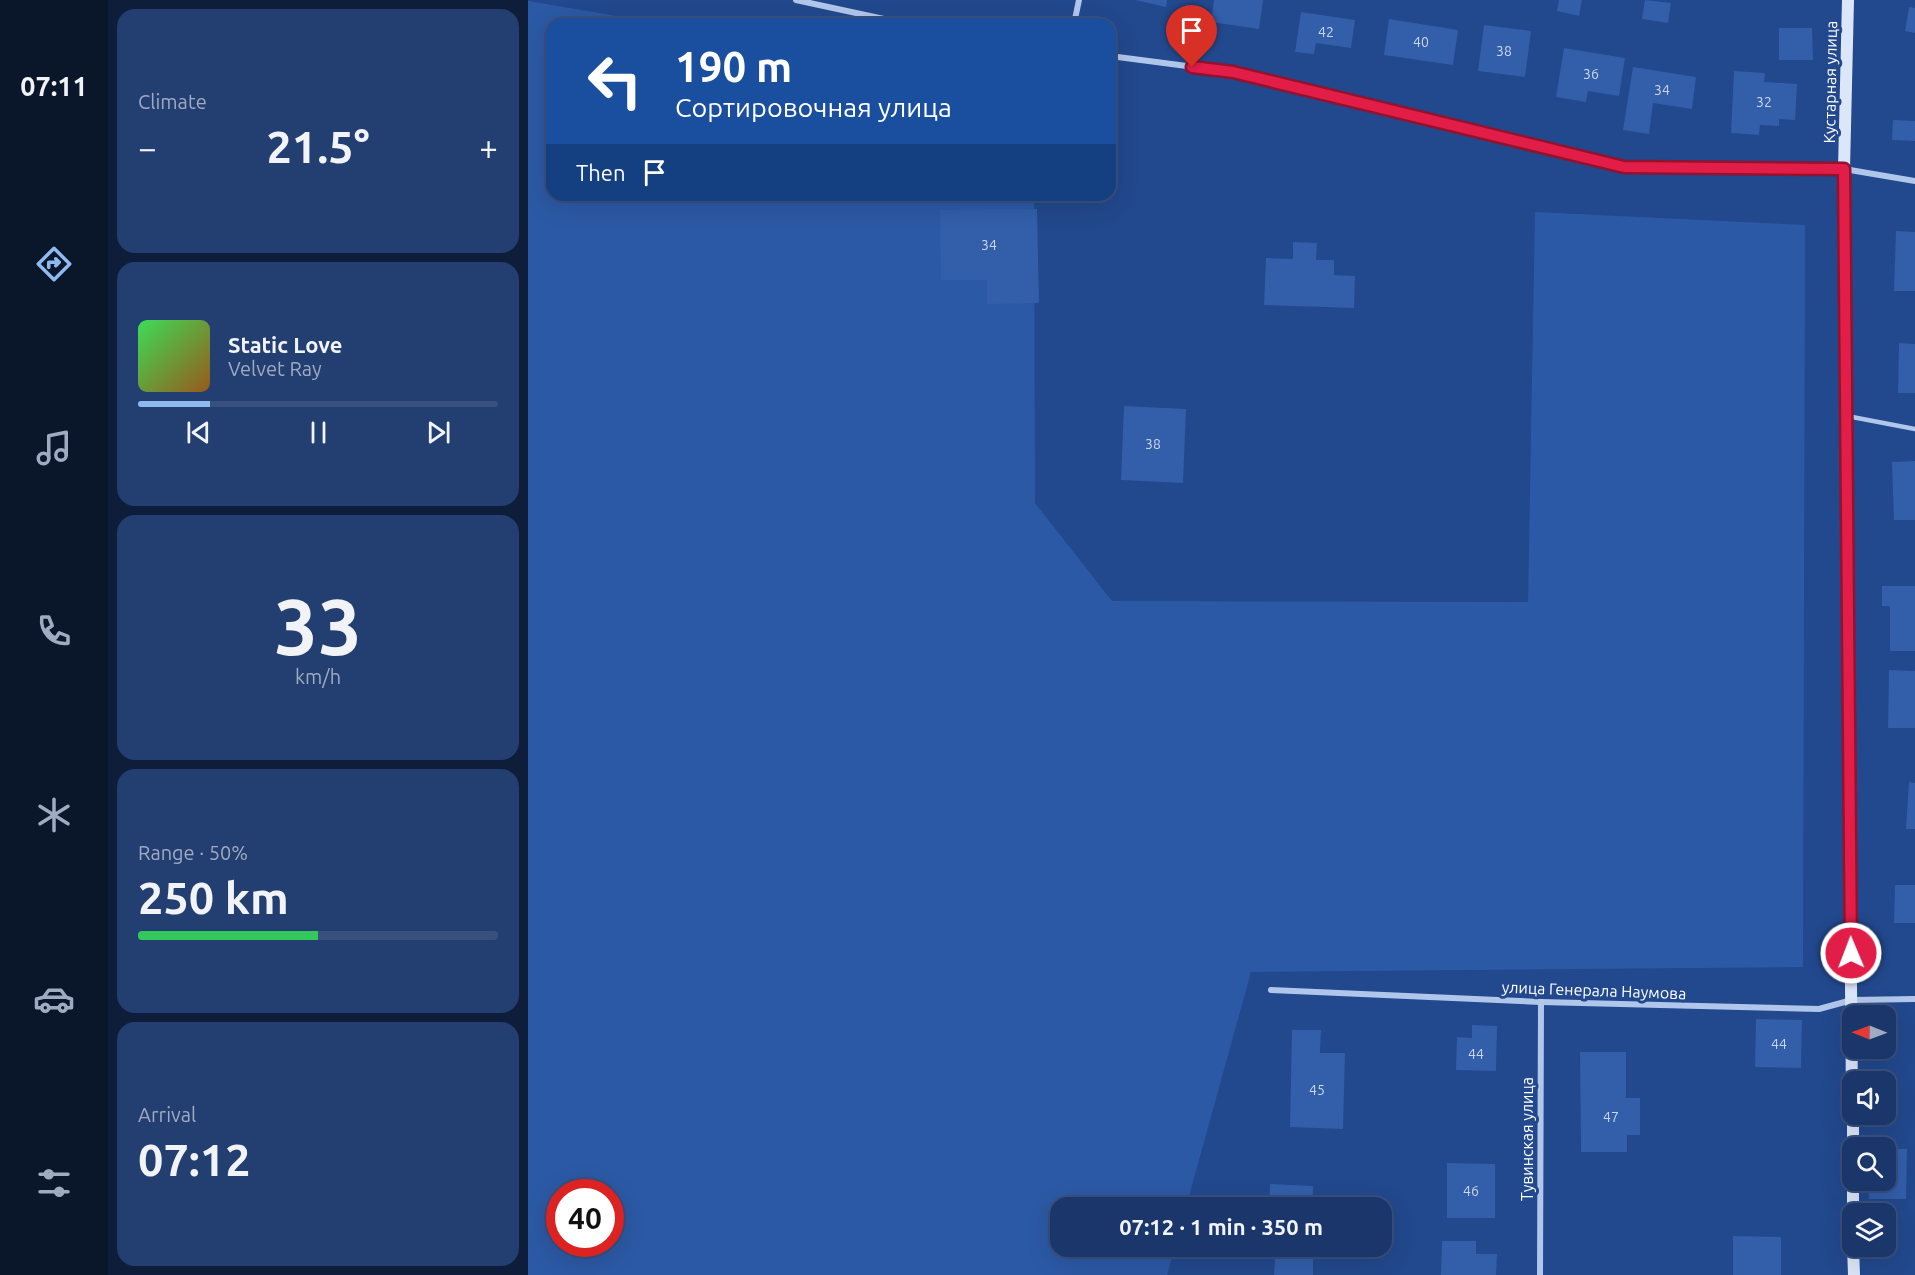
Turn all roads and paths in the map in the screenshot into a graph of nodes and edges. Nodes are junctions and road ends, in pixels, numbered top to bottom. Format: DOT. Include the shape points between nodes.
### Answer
graph roads {
  1 [pos="796,0"];
  2 [pos="1079,0"];
  3 [pos="1848,0"];
  4 [pos="879,18"];
  5 [pos="1075,18"];
  6 [pos="1116,57"];
  7 [pos="1844,169"];
  8 [pos="1915,181"];
  9 [pos="1846,416"];
  10 [pos="1915,429"];
  11 [pos="1271,990"];
  12 [pos="1915,999"];
  13 [pos="1852,1000"];
  14 [pos="1540,1002"];
  15 [pos="1852,1071"];
  16 [pos="1853,1257"];
  17 [pos="1540,1275"];
  18 [pos="1854,1275"];
  1 -- 4 [label="street"];
  2 -- 5 [label="street"];
  3 -- 7 [label="street, Кустарная улица"];
  6 -- 7 [label="street" via="1233,72 1624,167"];
  7 -- 8 [label="street"];
  7 -- 9 [label="street, Кустарная улица"];
  9 -- 10 [label="lane"];
  9 -- 13 [label="street, Кустарная улица"];
  11 -- 14 [label="street, улица Генерала Наумова"];
  12 -- 13 [label="street, улица Генерала Наумова"];
  13 -- 14 [label="street, улица Генерала Наумова" via="1819,1009"];
  13 -- 15 [label="street, Кустарная улица"];
  14 -- 17 [label="street, Тувинская улица"];
  16 -- 18 [label="street"];
}
